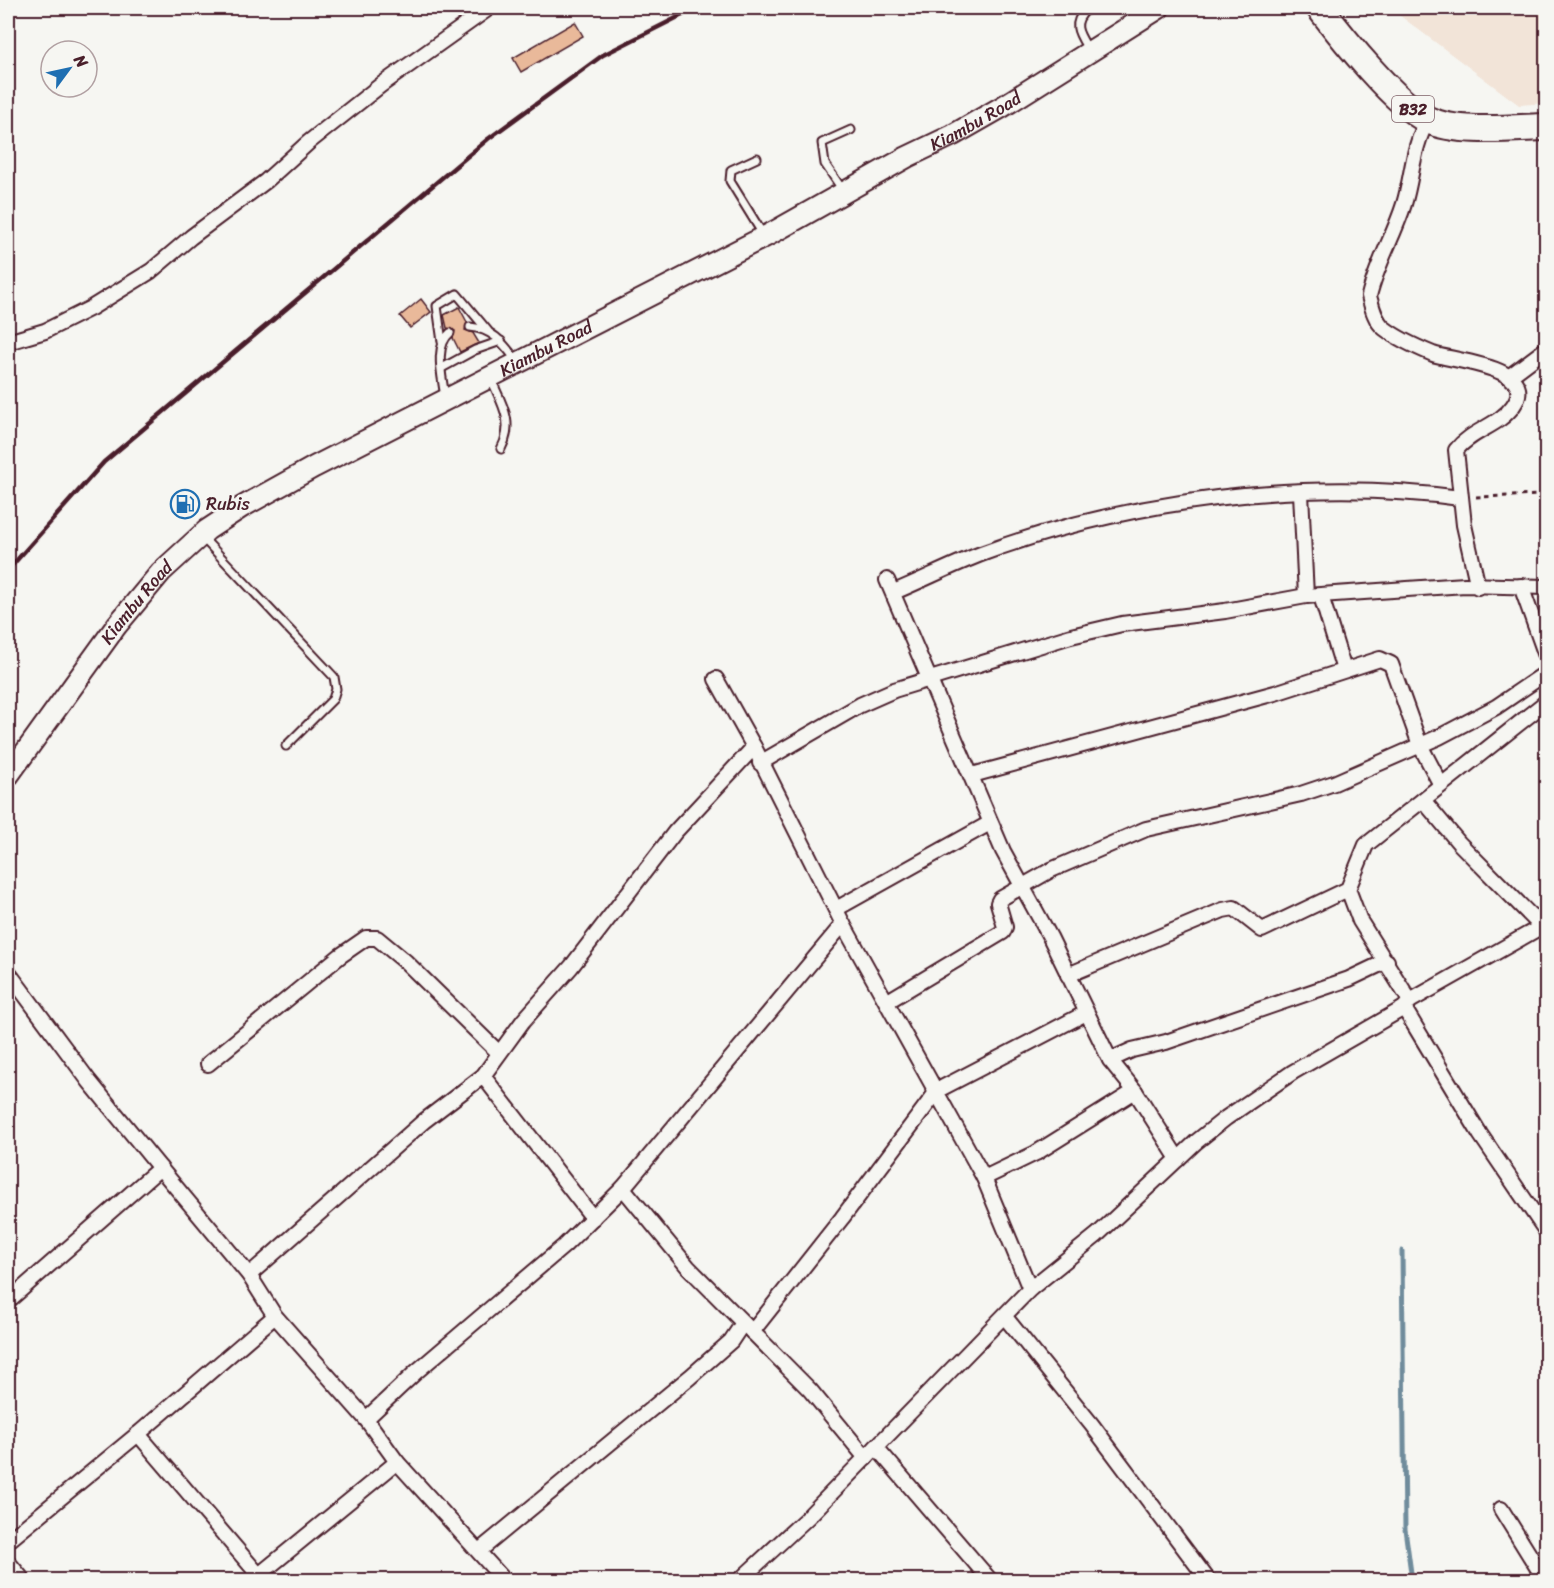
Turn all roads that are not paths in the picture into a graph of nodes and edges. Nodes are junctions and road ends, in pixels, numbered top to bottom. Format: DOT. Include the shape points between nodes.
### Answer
graph roads {
  1 [pos="489,8"];
  2 [pos="1320,8"];
  3 [pos="1086,10"];
  4 [pos="1150,10"];
  5 [pos="1090,51"];
  6 [pos="1428,120"];
  7 [pos="1546,127"];
  8 [pos="851,130"];
  9 [pos="757,158"];
  10 [pos="844,192"];
  11 [pos="765,237"];
  12 [pos="470,327"];
  13 [pos="488,331"];
  14 [pos="450,333"];
  15 [pos="501,341"];
  16 [pos="8,342"];
  17 [pos="442,342"];
  18 [pos="1546,349"];
  19 [pos="517,361"];
  20 [pos="442,368"];
  21 [pos="490,376"];
  22 [pos="1510,376"];
  23 [pos="445,401"];
  24 [pos="501,449"];
  25 [pos="1301,493"];
  26 [pos="1460,498"];
  27 [pos="201,535"];
  28 [pos="1478,586"];
  29 [pos="1521,586"];
  30 [pos="1546,587"];
  31 [pos="1306,596"];
  32 [pos="1321,596"];
  33 [pos="1546,656"];
  34 [pos="1344,670"];
  35 [pos="1546,673"];
  36 [pos="716,679"];
  37 [pos="930,680"];
  38 [pos="1546,702"];
  39 [pos="1420,745"];
  40 [pos="286,746"];
  41 [pos="754,747"];
  42 [pos="760,763"];
  43 [pos="10,765"];
  44 [pos="972,775"];
  45 [pos="1441,785"];
  46 [pos="1423,800"];
  47 [pos="990,824"];
  48 [pos="1023,887"];
  49 [pos="1347,889"];
  50 [pos="836,909"];
  51 [pos="843,924"];
  52 [pos="1544,926"];
  53 [pos="1387,961"];
  54 [pos="8,972"];
  55 [pos="1068,975"];
  56 [pos="888,1000"];
  57 [pos="1407,1005"];
  58 [pos="1086,1013"];
  59 [pos="500,1053"];
  60 [pos="1110,1059"];
  61 [pos="208,1064"];
  62 [pos="483,1076"];
  63 [pos="938,1090"];
  64 [pos="1135,1091"];
  65 [pos="1178,1159"];
  66 [pos="160,1168"];
  67 [pos="984,1178"];
  68 [pos="623,1188"];
  69 [pos="593,1218"];
  70 [pos="1546,1231"];
  71 [pos="249,1275"];
  72 [pos="1030,1289"];
  73 [pos="8,1301"];
  74 [pos="275,1316"];
  75 [pos="1005,1317"];
  76 [pos="747,1327"];
  77 [pos="366,1419"];
  78 [pos="138,1434"];
  79 [pos="876,1447"];
  80 [pos="866,1458"];
  81 [pos="397,1462"];
  82 [pos="1501,1509"];
  83 [pos="8,1541"];
  84 [pos="479,1551"];
  85 [pos="8,1562"];
  86 [pos="261,1578"];
  87 [pos="743,1579"];
  88 [pos="23,1581"];
  89 [pos="504,1581"];
  90 [pos="990,1581"];
  91 [pos="1208,1581"];
  92 [pos="1545,1581"];
  1 -- 16 [label="street" via="381,84 151,271 45,331"];
  2 -- 6 [label="highway, B32" via="1359,57 1406,104"];
  3 -- 5 [label="lane" via="1077,23 1077,31"];
  4 -- 5 [label="main road, Kiambu Road"];
  5 -- 10 [label="main road, Kiambu Road" via="983,118"];
  6 -- 7 [label="highway, B32" via="1483,128"];
  6 -- 22 [label="street" via="1413,156 1404,205 1372,282 1369,296 1374,313 1382,327 1401,339 1434,354"];
  8 -- 10 [label="lane" via="822,143 825,164"];
  9 -- 11 [label="lane" via="730,170 730,181"];
  10 -- 11 [label="main road, Kiambu Road"];
  11 -- 19 [label="main road, Kiambu Road"];
  12 -- 13 [label="lane"];
  13 -- 15 [label="lane"];
  13 -- 17 [label="lane" via="457,294 437,306"];
  14 -- 17 [label="lane"];
  15 -- 19 [label="lane"];
  15 -- 20 [label="lane"];
  17 -- 20 [label="lane"];
  18 -- 22 [label="street"];
  19 -- 21 [label="main road, Kiambu Road"];
  20 -- 23 [label="lane"];
  21 -- 23 [label="main road, Kiambu Road"];
  21 -- 24 [label="lane" via="509,423"];
  22 -- 26 [label="street" via="1518,390 1513,407 1464,440 1456,450"];
  23 -- 27 [label="main road, Kiambu Road" via="277,488"];
  25 -- 26 [label="street" via="1405,490"];
  25 -- 31 [label="street"];
  25 -- 37 [label="street" via="1208,500 1062,528 890,586"];
  26 -- 28 [label="street"];
  27 -- 40 [label="lane" via="334,677 333,699"];
  27 -- 43 [label="main road, Kiambu Road" via="161,572"];
  28 -- 29 [label="street"];
  28 -- 32 [label="street"];
  29 -- 30 [label="street"];
  29 -- 33 [label="street"];
  31 -- 32 [label="street"];
  31 -- 37 [label="street" via="1112,626"];
  32 -- 34 [label="street"];
  34 -- 39 [label="street" via="1380,659 1391,664"];
  34 -- 44 [label="street" via="1066,752"];
  35 -- 39 [label="street" via="1496,708"];
  36 -- 41 [label="street"];
  37 -- 42 [label="street" via="860,705"];
  37 -- 44 [label="street"];
  38 -- 45 [label="street"];
  39 -- 45 [label="street"];
  39 -- 48 [label="street" via="1301,794 1146,830 1051,870"];
  41 -- 42 [label="street"];
  41 -- 59 [label="street" via="675,832"];
  42 -- 50 [label="street"];
  44 -- 47 [label="street"];
  45 -- 46 [label="street"];
  46 -- 49 [label="street" via="1366,845"];
  46 -- 52 [label="street" via="1459,843"];
  47 -- 48 [label="street"];
  47 -- 50 [label="street"];
  48 -- 55 [label="street"];
  48 -- 56 [label="street" via="998,903 1003,932"];
  49 -- 53 [label="street" via="1360,921"];
  49 -- 55 [label="street" via="1262,930 1234,908 1223,910"];
  50 -- 51 [label="street"];
  51 -- 56 [label="street"];
  51 -- 68 [label="street"];
  52 -- 57 [label="street"];
  53 -- 57 [label="street"];
  53 -- 60 [label="street" via="1348,979"];
  54 -- 66 [label="street"];
  55 -- 58 [label="street"];
  56 -- 63 [label="street"];
  57 -- 65 [label="street" via="1255,1096"];
  57 -- 70 [label="street" via="1480,1134"];
  58 -- 60 [label="street"];
  58 -- 63 [label="street"];
  59 -- 61 [label="street" via="406,962 377,938 366,938"];
  59 -- 62 [label="street"];
  60 -- 64 [label="street"];
  62 -- 69 [label="street"];
  62 -- 71 [label="street" via="424,1121"];
  63 -- 67 [label="street"];
  63 -- 76 [label="street" via="842,1218"];
  64 -- 65 [label="street"];
  64 -- 67 [label="street" via="1036,1153"];
  65 -- 72 [label="street" via="1097,1235"];
  66 -- 71 [label="street"];
  66 -- 73 [label="street"];
  67 -- 72 [label="street"];
  68 -- 69 [label="street"];
  68 -- 76 [label="street" via="688,1267"];
  69 -- 77 [label="street"];
  71 -- 74 [label="street"];
  72 -- 75 [label="street"];
  74 -- 77 [label="street"];
  74 -- 78 [label="street"];
  75 -- 79 [label="street"];
  75 -- 91 [label="street" via="1092,1425"];
  76 -- 80 [label="street" via="810,1390"];
  76 -- 84 [label="street"];
  77 -- 81 [label="street"];
  78 -- 83 [label="street"];
  78 -- 86 [label="street"];
  79 -- 80 [label="street"];
  79 -- 90 [label="street"];
  80 -- 87 [label="street"];
  81 -- 84 [label="street"];
  81 -- 86 [label="street"];
  82 -- 92 [label="street"];
  84 -- 89 [label="street"];
  85 -- 88 [label="street"];
}
